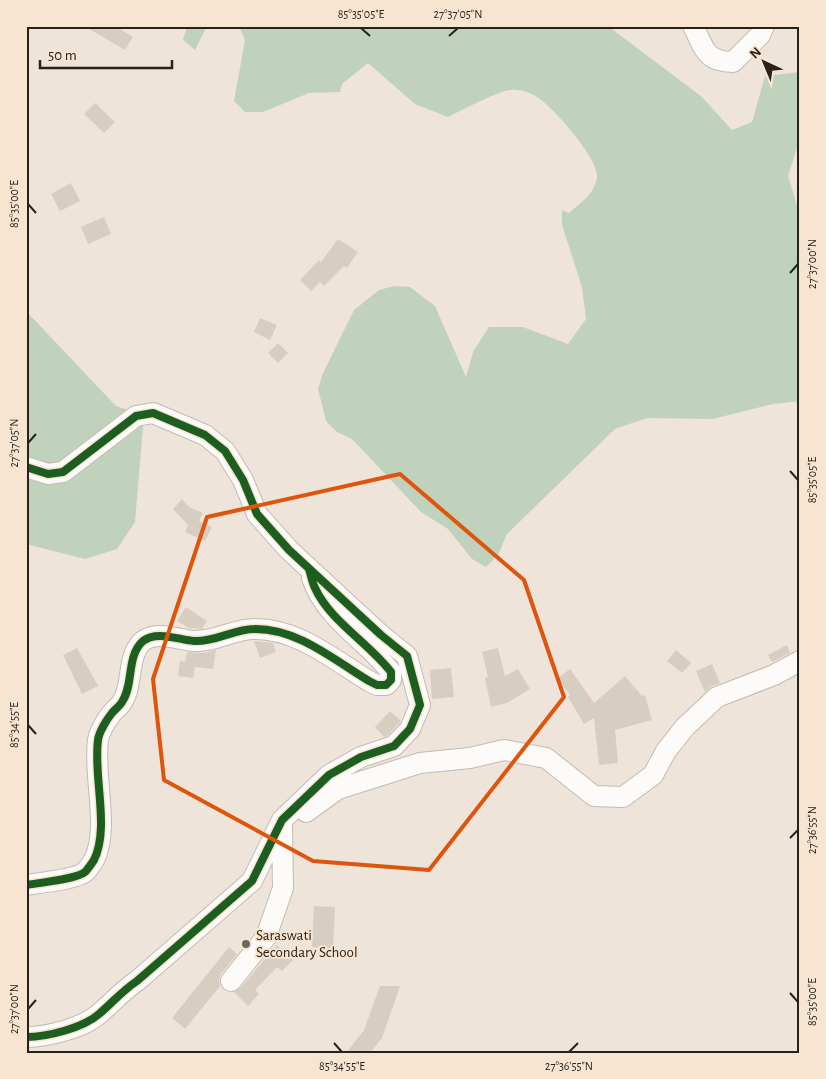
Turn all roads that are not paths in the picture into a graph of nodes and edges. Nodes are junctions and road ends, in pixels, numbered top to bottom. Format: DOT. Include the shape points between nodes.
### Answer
graph roads {
  1 [pos="693,26"];
  2 [pos="764,26"];
  3 [pos="26,467"];
  4 [pos="308,567"];
  5 [pos="800,660"];
  6 [pos="283,827"];
  7 [pos="26,885"];
  8 [pos="231,981"];
  9 [pos="26,1037"];
  1 -- 2 [label="street" via="706,53 718,62 733,62 760,36"];
  3 -- 4 [label="street" via="48,474 63,472 136,416 153,413 205,435 225,451 243,480 257,514"];
  4 -- 6 [label="street" via="407,656 420,705 410,729 394,746 361,757 329,775"];
  4 -- 7 [label="street" via="315,589 330,610 381,659 391,672 391,680 386,685 377,685 301,639 273,631 253,628 206,641 156,636 143,642 136,652 122,702 111,713 98,737 101,840 94,860 84,873"];
  5 -- 6 [label="street" via="774,675 717,697 680,733 653,774 623,798 594,796 546,758 504,750 470,758 420,763 338,789"];
  6 -- 8 [label="street" via="283,888 266,937"];
  6 -- 9 [label="street" via="252,881 144,975 122,990 97,1016 65,1031"];
}
